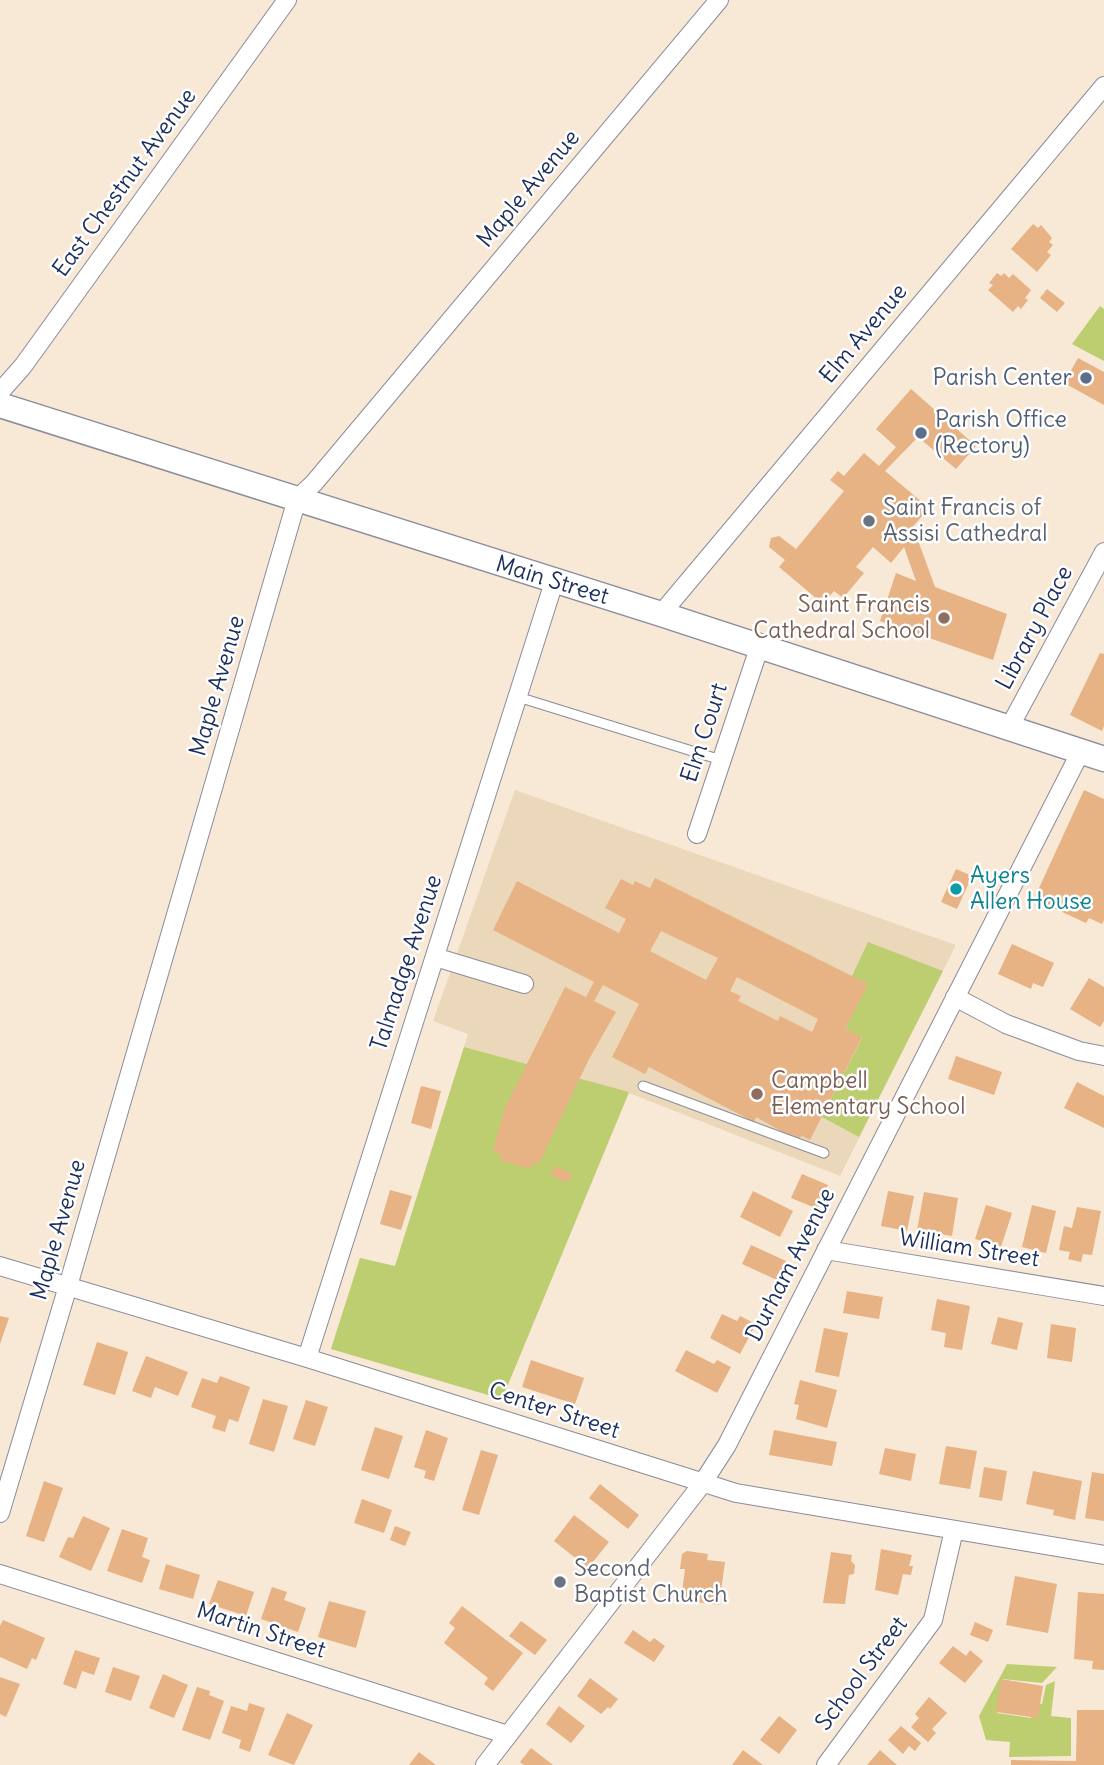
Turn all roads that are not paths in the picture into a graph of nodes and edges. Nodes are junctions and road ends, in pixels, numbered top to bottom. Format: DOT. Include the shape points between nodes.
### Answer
graph roads {
  1 [pos="287,0"];
  2 [pos="719,0"];
  3 [pos="1104,86"];
  4 [pos="0,392"];
  5 [pos="0,405"];
  6 [pos="298,499"];
  7 [pos="1104,552"];
  8 [pos="554,582"];
  9 [pos="661,614"];
  10 [pos="759,648"];
  11 [pos="518,697"];
  12 [pos="1009,728"];
  13 [pos="1081,751"];
  14 [pos="1104,759"];
  15 [pos="721,760"];
  16 [pos="697,834"];
  17 [pos="435,957"];
  18 [pos="524,984"];
  19 [pos="955,997"];
  20 [pos="1104,1056"];
  21 [pos="643,1086"];
  22 [pos="824,1153"];
  23 [pos="826,1250"];
  24 [pos="0,1266"];
  25 [pos="68,1286"];
  26 [pos="1104,1296"];
  27 [pos="307,1358"];
  28 [pos="702,1484"];
  29 [pos="0,1513"];
  30 [pos="954,1530"];
  31 [pos="1104,1555"];
  32 [pos="0,1574"];
  33 [pos="508,1735"];
  34 [pos="485,1765"];
  35 [pos="826,1765"];
  1 -- 4 [label="street, East Chestnut Avenue"];
  2 -- 6 [label="street, Maple Avenue"];
  3 -- 9 [label="street, Elm Avenue"];
  5 -- 6 [label="street, Main Street"];
  6 -- 8 [label="street, Main Street"];
  6 -- 25 [label="street, Maple Avenue"];
  7 -- 12 [label="street, Library Place"];
  8 -- 9 [label="street, Main Street"];
  8 -- 11 [label="street, Talmadge Avenue"];
  9 -- 10 [label="street, Main Street"];
  10 -- 12 [label="street, Main Street"];
  10 -- 15 [label="street, Elm Court"];
  11 -- 15 [label="lane"];
  11 -- 17 [label="street, Talmadge Avenue"];
  12 -- 13 [label="street, Main Street"];
  13 -- 14 [label="street, Main Street"];
  13 -- 19 [label="street, Durham Avenue"];
  15 -- 16 [label="street, Elm Court"];
  17 -- 18 [label="street"];
  17 -- 27 [label="street, Talmadge Avenue"];
  19 -- 20 [label="street" via="1006,1024"];
  19 -- 23 [label="street, Durham Avenue"];
  21 -- 22 [label="lane"];
  23 -- 26 [label="street, William Street"];
  23 -- 28 [label="street, Durham Avenue" via="727,1445"];
  24 -- 25 [label="street, Center Street"];
  25 -- 27 [label="street, Center Street"];
  25 -- 29 [label="street, Maple Avenue"];
  27 -- 28 [label="street, Center Street"];
  28 -- 30 [label="street, Center Street"];
  28 -- 33 [label="street, Durham Avenue"];
  30 -- 31 [label="street, Center Street"];
  30 -- 35 [label="street, School Street" via="933,1620"];
  32 -- 33 [label="street, Martin Street"];
  33 -- 34 [label="street, Durham Avenue"];
}
